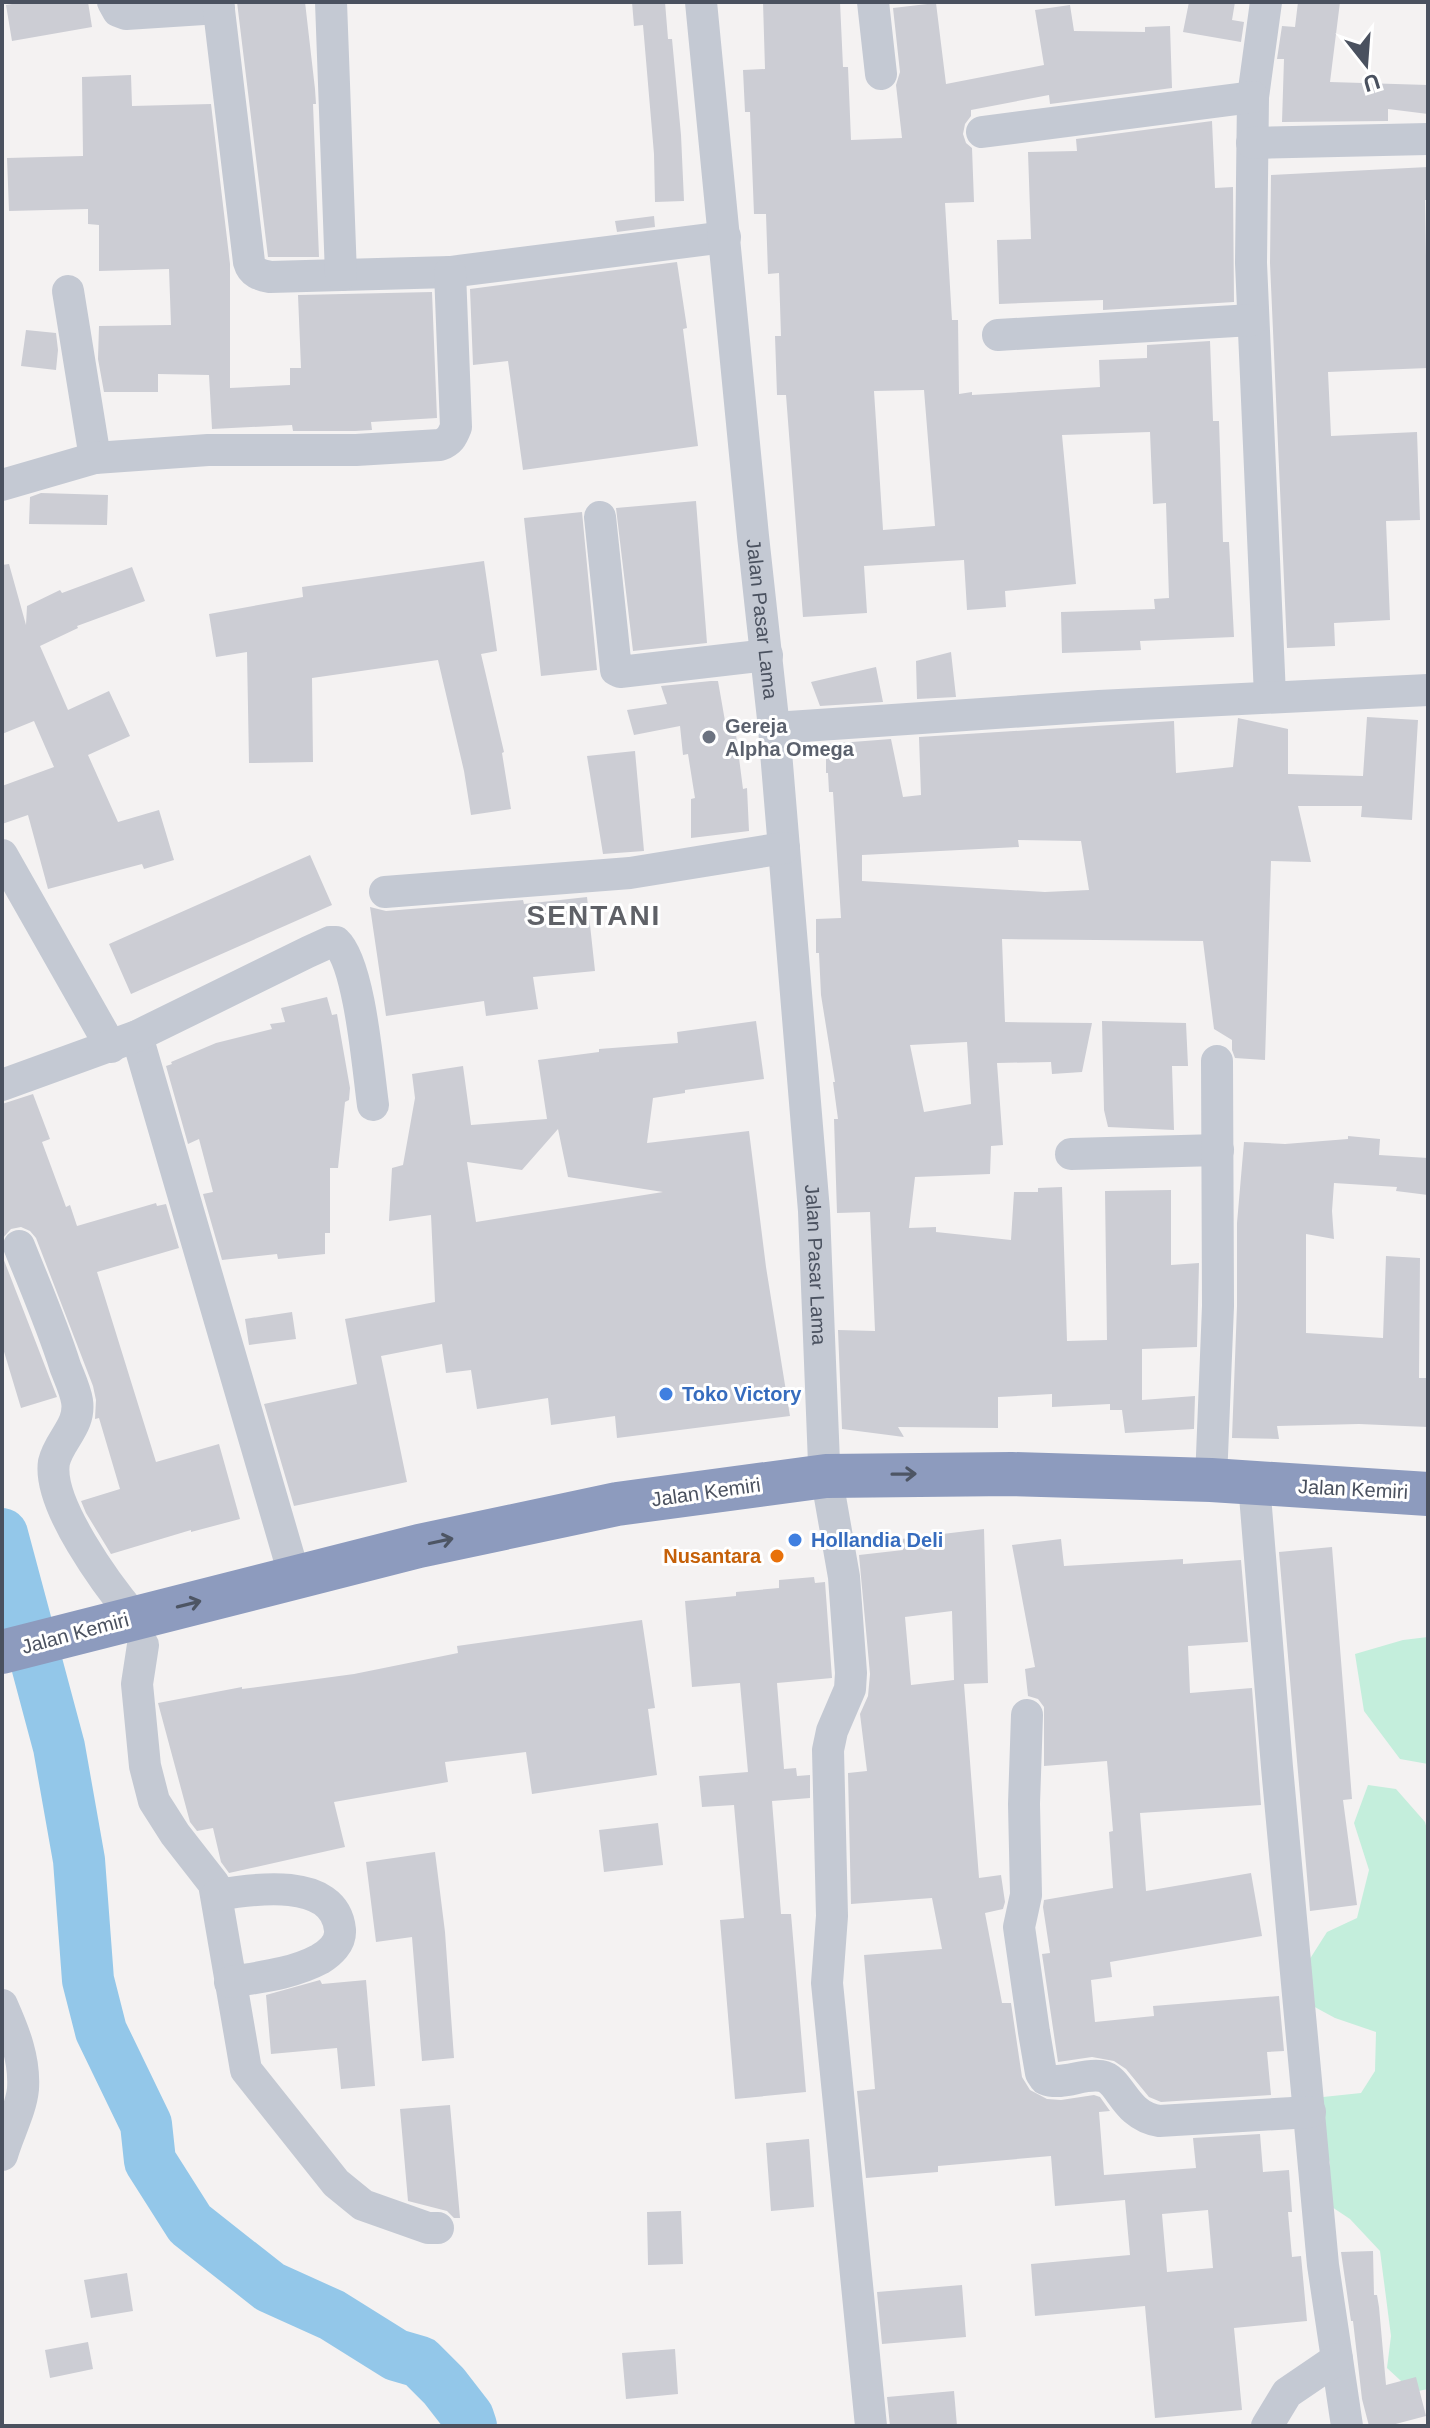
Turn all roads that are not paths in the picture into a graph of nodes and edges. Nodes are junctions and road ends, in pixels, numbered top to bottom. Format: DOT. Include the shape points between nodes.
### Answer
graph roads {
  1 [pos="113,2"];
  2 [pos="331,2"];
  3 [pos="701,2"];
  4 [pos="873,2"];
  5 [pos="1266,2"];
  6 [pos="218,5"];
  7 [pos="881,74"];
  8 [pos="1253,97"];
  9 [pos="982,132"];
  10 [pos="1428,139"];
  11 [pos="1252,143"];
  12 [pos="725,237"];
  13 [pos="450,272"];
  14 [pos="341,275"];
  15 [pos="68,291"];
  16 [pos="1252,320"];
  17 [pos="998,335"];
  18 [pos="95,458"];
  19 [pos="2,485"];
  20 [pos="600,517"];
  21 [pos="767,655"];
  22 [pos="1428,690"];
  23 [pos="1270,696"];
  24 [pos="774,728"];
  25 [pos="784,848"];
  26 [pos="2,855"];
  27 [pos="385,892"];
  28 [pos="124,1042"];
  29 [pos="1217,1061"];
  30 [pos="2,1085"];
  31 [pos="373,1105"];
  32 [pos="1218,1150"];
  33 [pos="1071,1154"];
  34 [pos="19,1246"];
  35 [pos="1211,1480"];
  36 [pos="829,1491"];
  37 [pos="1428,1494"];
  38 [pos="1255,1496"];
  39 [pos="1428,1519"];
  40 [pos="295,1578"];
  41 [pos="128,1634"];
  42 [pos="2,1652"];
  43 [pos="2,1680"];
  44 [pos="1027,1715"];
  45 [pos="217,1895"];
  46 [pos="230,1982"];
  47 [pos="2,2005"];
  48 [pos="1310,2112"];
  49 [pos="2,2155"];
  50 [pos="438,2228"];
  51 [pos="1337,2359"];
  52 [pos="871,2426"];
  53 [pos="1267,2426"];
  54 [pos="1347,2426"];
  1 -- 6 [label="street" via="126,14"];
  2 -- 14 [label="street"];
  3 -- 12 [label="street, Jalan Pasar Lama"];
  4 -- 7 [label="street"];
  5 -- 8 [label="street"];
  6 -- 14 [label="street" via="251,268 270,277"];
  8 -- 9 [label="street"];
  8 -- 11 [label="street"];
  10 -- 11 [label="street"];
  11 -- 16 [label="street"];
  12 -- 13 [label="street"];
  12 -- 21 [label="street, Jalan Pasar Lama"];
  13 -- 14 [label="street"];
  13 -- 18 [label="street" via="456,427 447,442"];
  15 -- 18 [label="street"];
  16 -- 17 [label="street"];
  16 -- 23 [label="street"];
  18 -- 19 [label="street"];
  20 -- 21 [label="street" via="616,670"];
  21 -- 24 [label="street, Jalan Pasar Lama"];
  22 -- 23 [label="street"];
  23 -- 24 [label="street"];
  24 -- 25 [label="street, Jalan Pasar Lama"];
  25 -- 27 [label="street" via="630,873"];
  25 -- 36 [label="street, Jalan Pasar Lama" via="814,1211"];
  26 -- 28 [label="street"];
  28 -- 30 [label="street"];
  28 -- 31 [label="street" via="336,942 346,955 356,991"];
  28 -- 40 [label="street"];
  29 -- 32 [label="street"];
  32 -- 33 [label="street"];
  32 -- 35 [label="street"];
  34 -- 41 [label="street" via="77,1401 73,1428 53,1468 57,1487"];
  36 -- 35 [label="highway, Jalan Kemiri, one-way" via="1012,1474"];
  35 -- 38 [label="highway, Jalan Kemiri"];
  36 -- 38 [label="highway, Jalan Kemiri" via="956,1501"];
  40 -- 36 [label="highway, Jalan Kemiri, one-way" via="617,1504"];
  36 -- 41 [label="highway, Jalan Kemiri" via="749,1515 605,1536"];
  36 -- 52 [label="street, Jalan Pasar Lama" via="844,1577 851,1673 828,1750 832,1916 827,1983"];
  37 -- 38 [label="highway, Jalan Kemiri"];
  38 -- 39 [label="highway, Jalan Kemiri"];
  38 -- 48 [label="street"];
  41 -- 40 [label="highway, Jalan Kemiri, one-way"];
  41 -- 42 [label="highway, Jalan Kemiri"];
  41 -- 43 [label="highway, Jalan Kemiri"];
  41 -- 45 [label="street" via="154,1801"];
  44 -- 48 [label="street" via="1026,1895 1019,1927 1045,2079 1102,2076 1143,2118 1159,2121"];
  45 -- 46 [label="street"];
  45 -- 46 [label="street" via="256,1889 308,1892 333,1911 340,1931 336,1945 322,1958 291,1971"];
  46 -- 50 [label="street" via="246,2070 313,2157 363,2205"];
  47 -- 49 [label="street" via="22,2062 23,2092"];
  48 -- 51 [label="street"];
  51 -- 53 [label="street" via="1287,2393"];
  51 -- 54 [label="street"];
}
